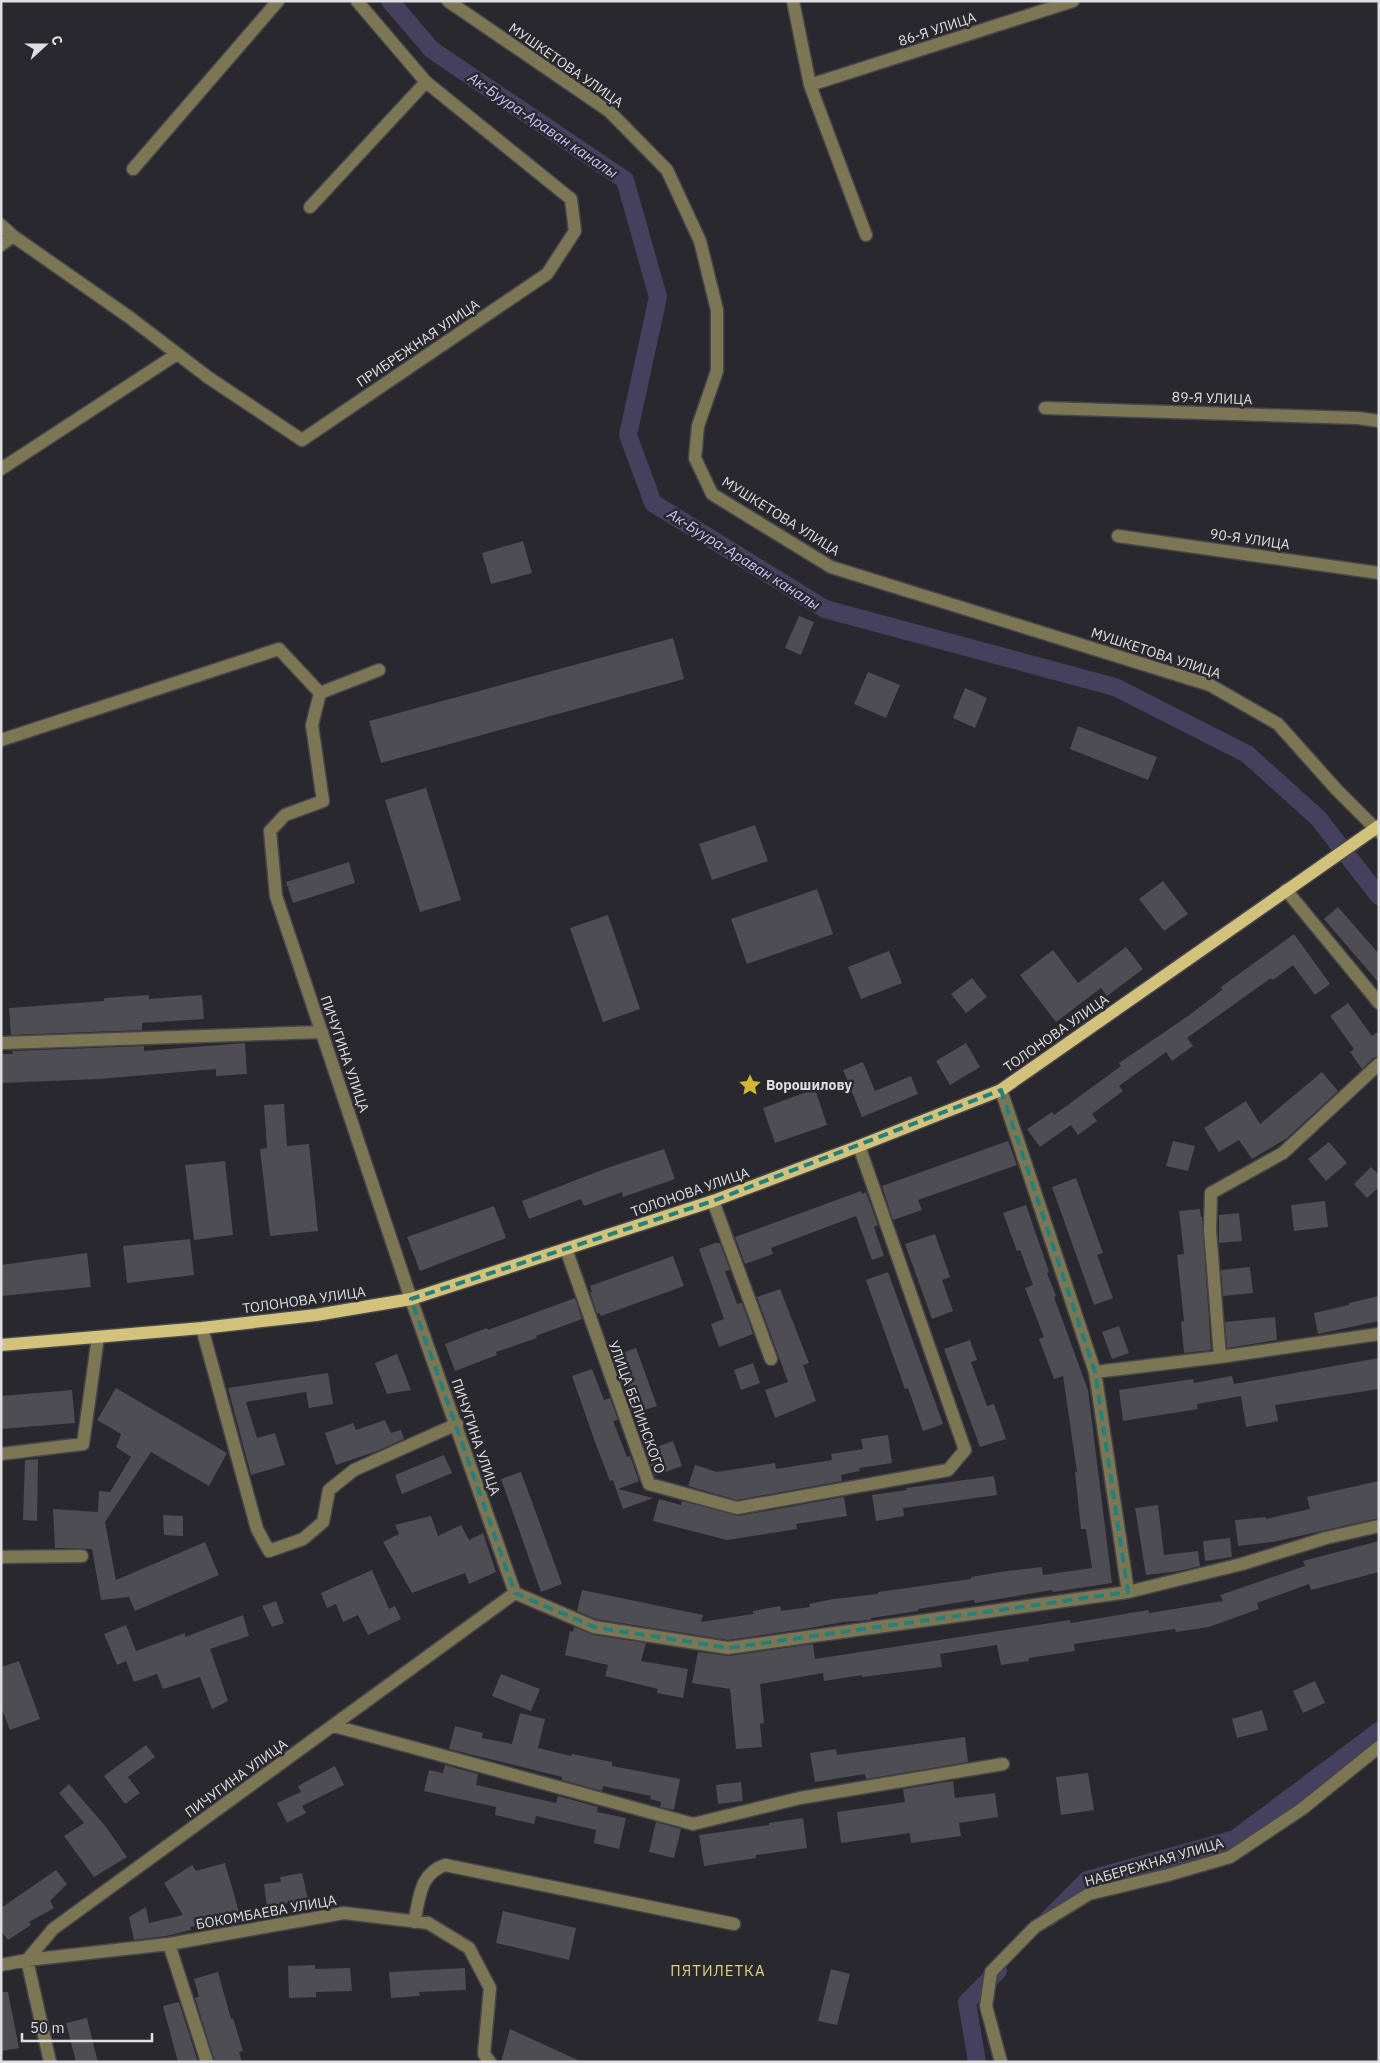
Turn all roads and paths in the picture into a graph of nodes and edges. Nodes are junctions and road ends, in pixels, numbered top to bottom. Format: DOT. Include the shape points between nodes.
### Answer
graph roads {
  1 [pos="278,1"];
  2 [pos="357,1"];
  3 [pos="448,1"];
  4 [pos="793,1"];
  5 [pos="1073,1"];
  6 [pos="426,82"];
  7 [pos="810,85"];
  8 [pos="133,169"];
  9 [pos="310,207"];
  10 [pos="1,225"];
  11 [pos="866,235"];
  12 [pos="13,236"];
  13 [pos="1,245"];
  14 [pos="177,354"];
  15 [pos="1045,408"];
  16 [pos="1379,421"];
  17 [pos="1,469"];
  18 [pos="1118,536"];
  19 [pos="1379,573"];
  20 [pos="379,670"];
  21 [pos="320,693"];
  22 [pos="1,740"];
  23 [pos="1378,828"];
  24 [pos="1286,890"];
  25 [pos="1379,1003"];
  26 [pos="322,1032"];
  27 [pos="2,1043"];
  28 [pos="1379,1064"];
  29 [pos="1001,1090"];
  30 [pos="859,1146"];
  31 [pos="713,1201"];
  32 [pos="566,1249"];
  33 [pos="411,1299"];
  34 [pos="202,1328"];
  35 [pos="1379,1334"];
  36 [pos="98,1337"];
  37 [pos="1,1345"];
  38 [pos="1220,1358"];
  39 [pos="772,1359"];
  40 [pos="1096,1372"];
  41 [pos="457,1424"];
  42 [pos="1,1454"];
  43 [pos="1379,1526"];
  44 [pos="82,1556"];
  45 [pos="1,1557"];
  46 [pos="1128,1592"];
  47 [pos="515,1593"];
  48 [pos="334,1726"];
  49 [pos="1379,1747"];
  50 [pos="1003,1764"];
  51 [pos="414,1922"];
  52 [pos="734,1924"];
  53 [pos="169,1944"];
  54 [pos="27,1960"];
  55 [pos="1,1965"];
  56 [pos="50,2062"];
  57 [pos="207,2062"];
  58 [pos="490,2062"];
  59 [pos="1001,2062"];
  1 -- 8 [label="street"];
  2 -- 6 [label="street, ПРИБРЕЖНАЯ УЛИЦА"];
  3 -- 23 [label="street, МУШКЕТОВА УЛИЦА" via="609,110 667,170 700,241 717,310 717,371 698,426 695,458 712,494 832,567 1210,684 1278,724 1336,788"];
  4 -- 7 [label="street"];
  5 -- 7 [label="street, 86-Я УЛИЦА"];
  6 -- 9 [label="street"];
  6 -- 14 [label="street, ПРИБРЕЖНАЯ УЛИЦА" via="570,199 576,231 547,274 302,440"];
  7 -- 11 [label="street"];
  10 -- 12 [label="street, ПРИБРЕЖНАЯ УЛИЦА"];
  12 -- 13 [label="street"];
  12 -- 14 [label="street, ПРИБРЕЖНАЯ УЛИЦА"];
  14 -- 17 [label="street"];
  15 -- 16 [label="street, 89-Я УЛИЦА"];
  18 -- 19 [label="street, 90-Я УЛИЦА"];
  20 -- 21 [label="street"];
  21 -- 22 [label="street" via="279,649"];
  21 -- 26 [label="street, ПИЧУГИНА УЛИЦА" via="312,724 322,801 285,815 270,831 276,896"];
  23 -- 24 [label="main road, ТОЛОНОВА УЛИЦА"];
  24 -- 25 [label="street"];
  24 -- 29 [label="main road, ТОЛОНОВА УЛИЦА"];
  26 -- 27 [label="street"];
  26 -- 33 [label="street, ПИЧУГИНА УЛИЦА"];
  28 -- 38 [label="street" via="1283,1154 1211,1193 1210,1230"];
  29 -- 30 [label="main road, ТОЛОНОВА УЛИЦА"];
  29 -- 40 [label="street"];
  30 -- 31 [label="main road, ТОЛОНОВА УЛИЦА"];
  30 -- 32 [label="street, УЛИЦА БЕЛИНСКОГО" via="965,1450 948,1470 737,1508 649,1484"];
  31 -- 32 [label="main road, ТОЛОНОВА УЛИЦА"];
  31 -- 39 [label="street"];
  32 -- 33 [label="main road, ТОЛОНОВА УЛИЦА"];
  33 -- 34 [label="main road, ТОЛОНОВА УЛИЦА" via="316,1316"];
  33 -- 41 [label="street, ПИЧУГИНА УЛИЦА"];
  34 -- 36 [label="main road, ТОЛОНОВА УЛИЦА"];
  34 -- 41 [label="street" via="258,1529 269,1551 303,1539 323,1522 329,1490 354,1470"];
  35 -- 38 [label="street"];
  36 -- 37 [label="main road, ТОЛОНОВА УЛИЦА"];
  36 -- 42 [label="street" via="83,1444"];
  38 -- 40 [label="street"];
  40 -- 46 [label="street"];
  41 -- 47 [label="street, ПИЧУГИНА УЛИЦА"];
  43 -- 46 [label="street"];
  44 -- 45 [label="street"];
  46 -- 47 [label="street" via="728,1648 594,1627"];
  47 -- 48 [label="street, ПИЧУГИНА УЛИЦА"];
  48 -- 50 [label="street" via="693,1824 800,1798"];
  48 -- 54 [label="street, ПИЧУГИНА УЛИЦА" via="53,1929"];
  49 -- 59 [label="street, НАБЕРЕЖНАЯ УЛИЦА" via="1302,1809 1230,1857 1090,1894 1035,1927 991,1972 986,2006"];
  51 -- 52 [label="street" via="424,1879 434,1869 445,1865"];
  51 -- 53 [label="street, БОКОМБАЕВА УЛИЦА" via="344,1914"];
  51 -- 58 [label="street, БОКОМБАЕВА УЛИЦА" via="428,1923 469,1948 490,1988 484,2054"];
  53 -- 54 [label="street, БОКОМБАЕВА УЛИЦА"];
  53 -- 57 [label="street"];
  54 -- 55 [label="street, БОКОМБАЕВА УЛИЦА"];
  54 -- 56 [label="street"];
}
